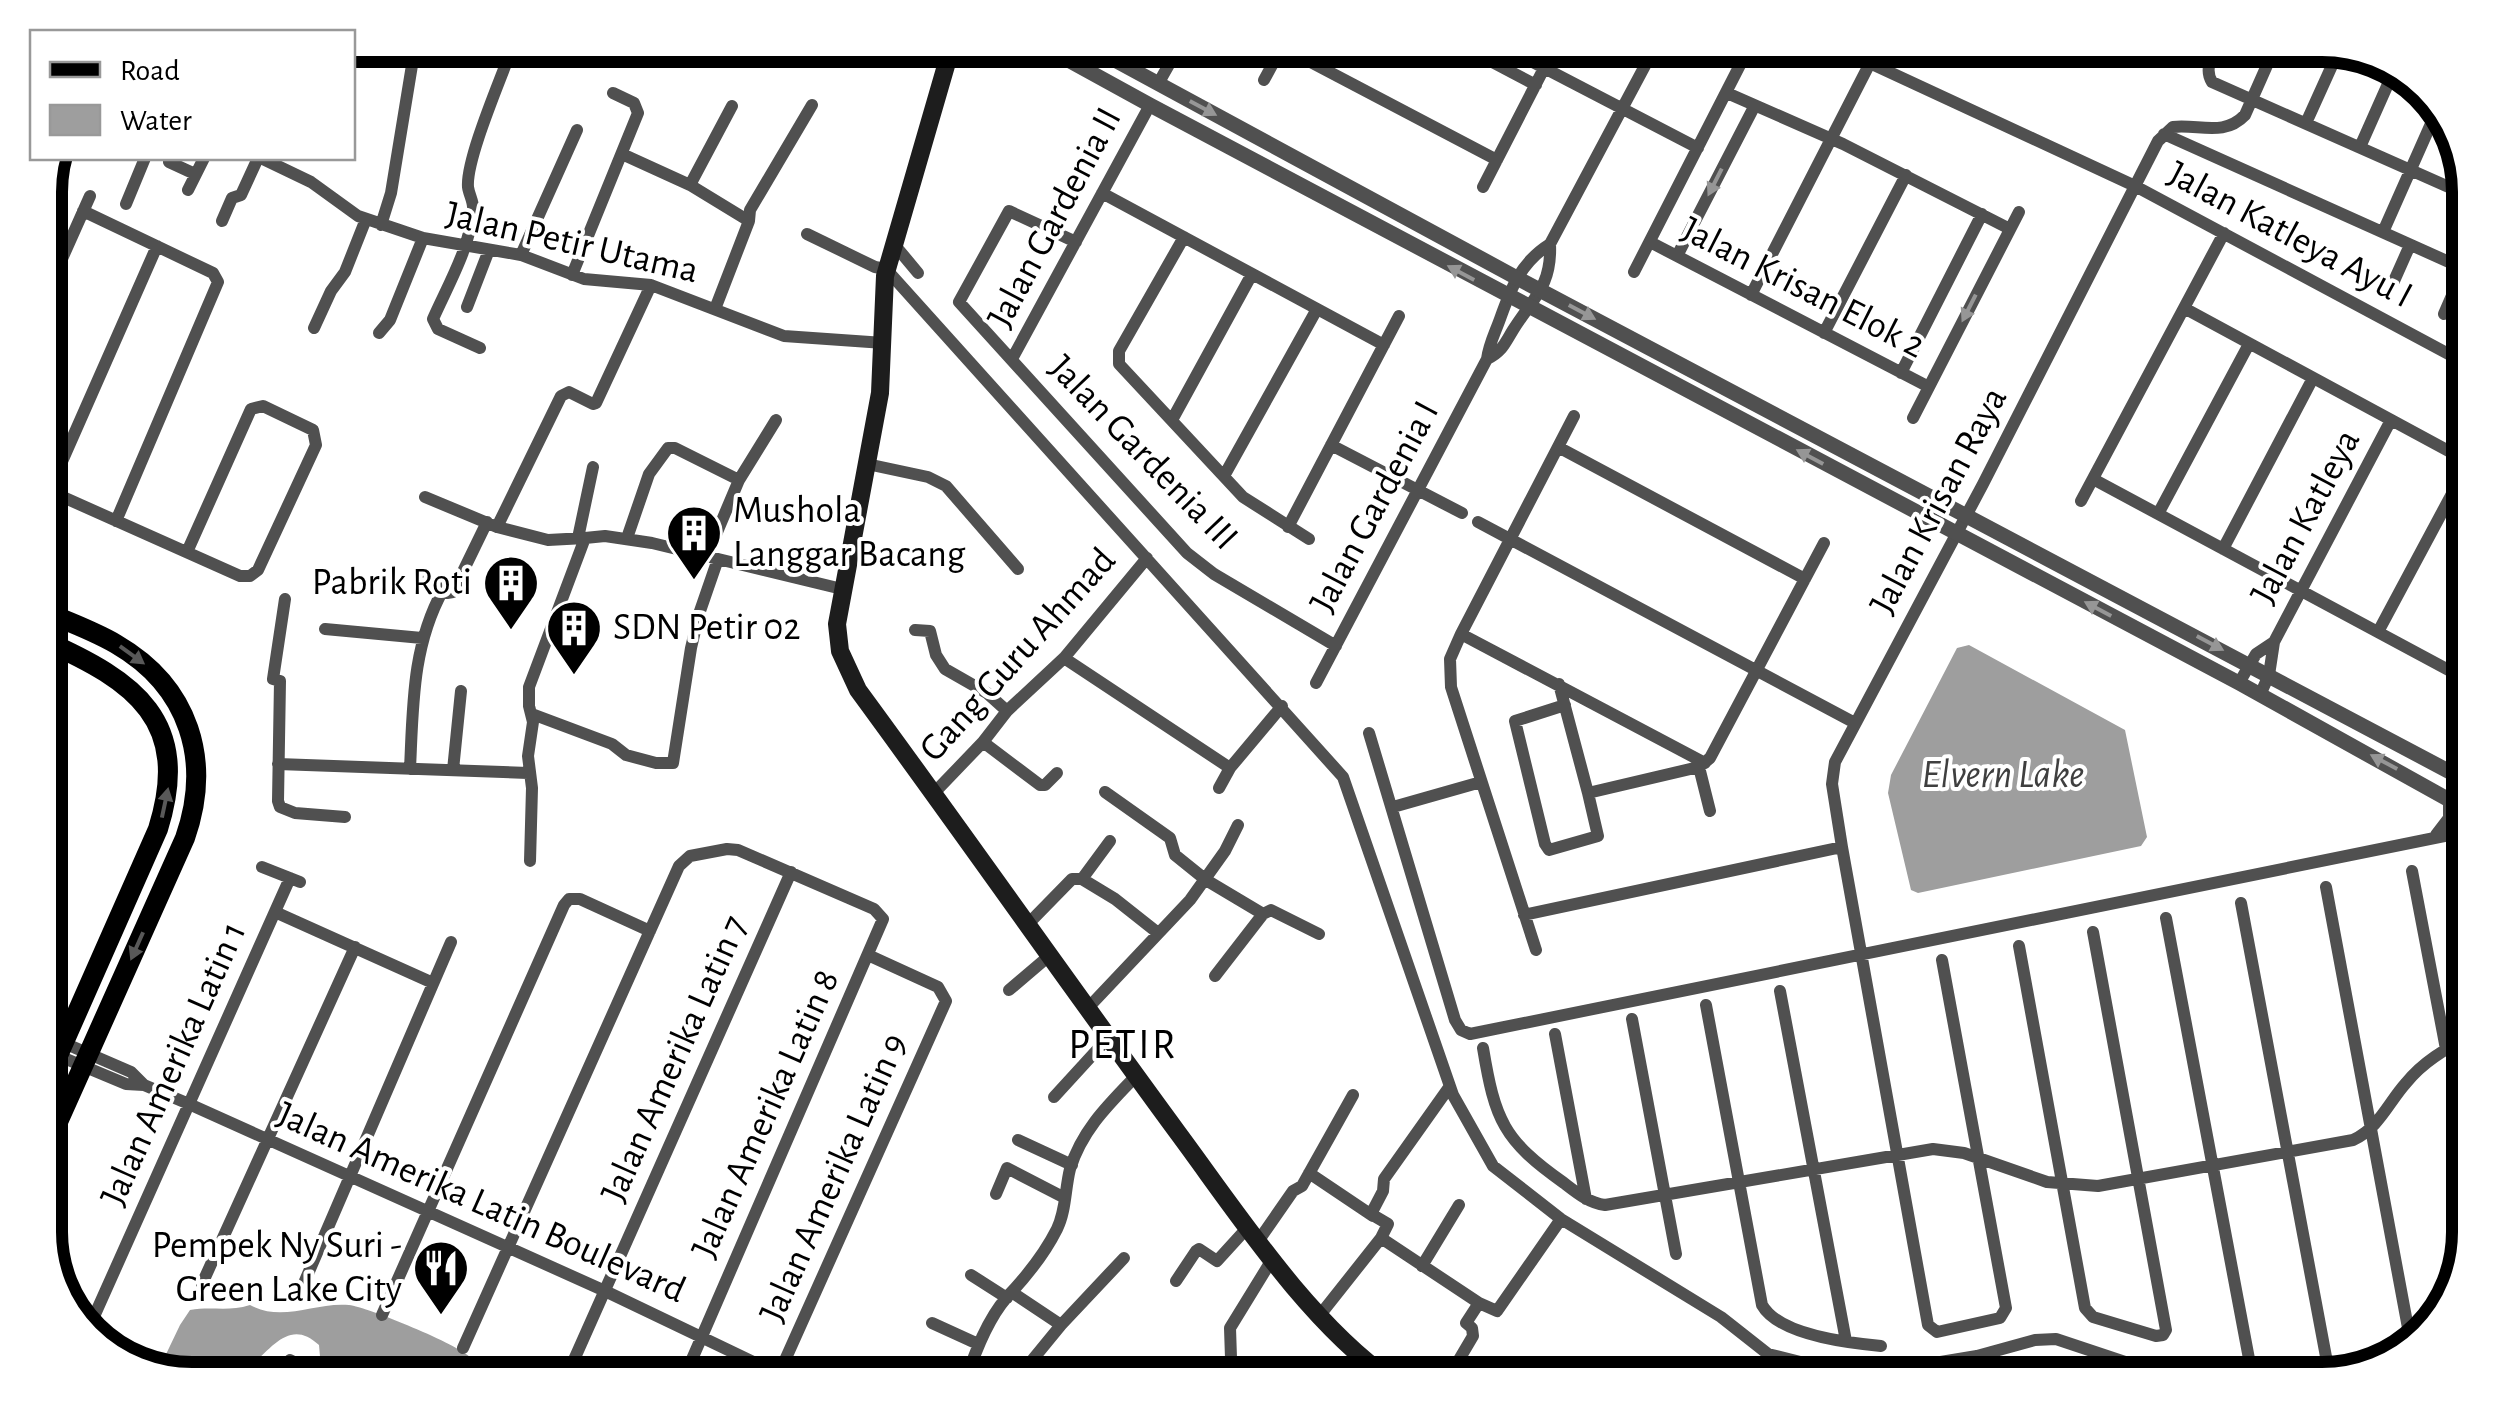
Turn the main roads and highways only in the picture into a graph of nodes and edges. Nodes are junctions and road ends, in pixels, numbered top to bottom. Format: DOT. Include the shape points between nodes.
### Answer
graph roads {
  1 [pos="947,62"];
  2 [pos="63,620"];
  3 [pos="63,649"];
  4 [pos="63,1044"];
  5 [pos="63,1111"];
  6 [pos="1369,1362"];
  1 -- 6 [label="main road" via="889,258 880,393 842,588 837,638 844,664 1254,1234 1320,1315"];
  2 -- 5 [label="main road, one-way" via="115,643 160,678 191,731 197,770 184,838"];
  4 -- 3 [label="main road, one-way" via="168,797 168,763 150,710 127,684"];
}
